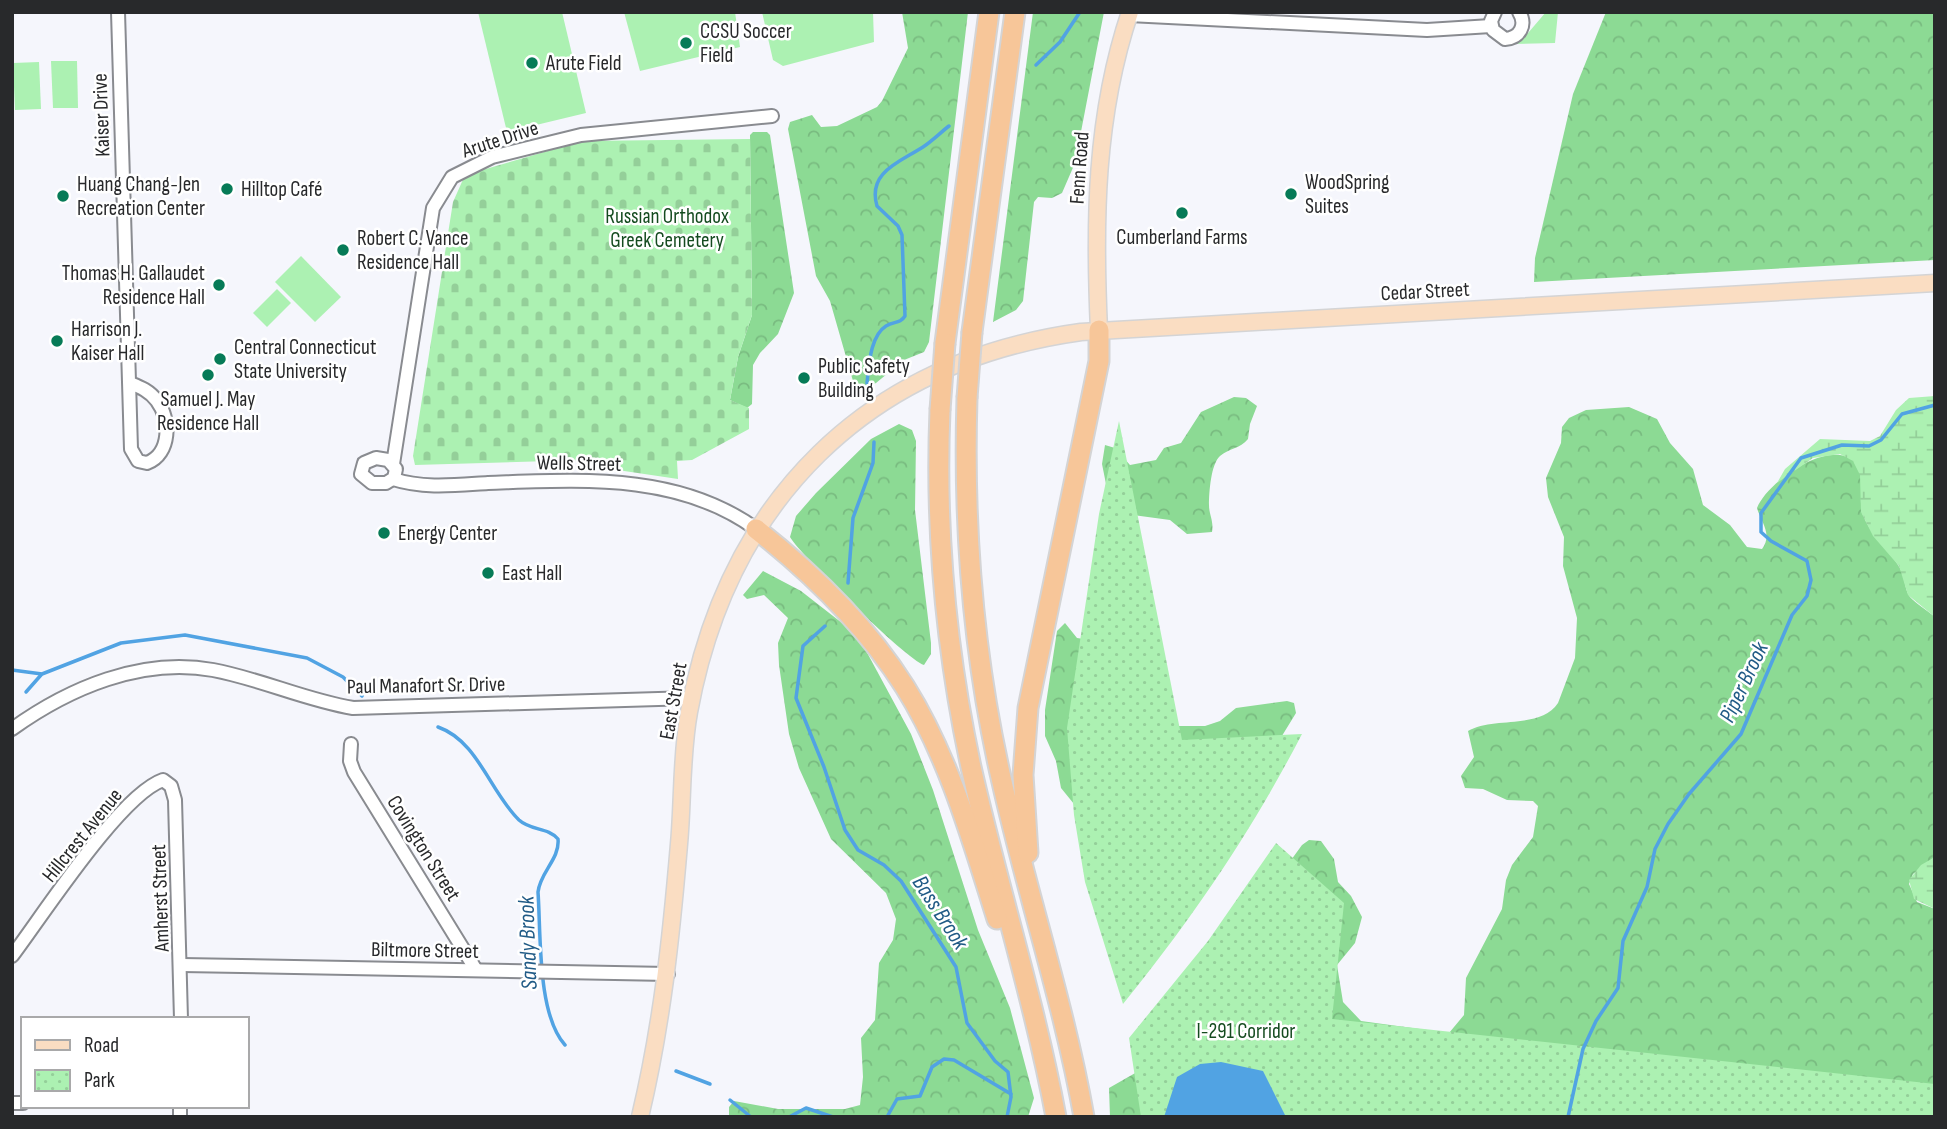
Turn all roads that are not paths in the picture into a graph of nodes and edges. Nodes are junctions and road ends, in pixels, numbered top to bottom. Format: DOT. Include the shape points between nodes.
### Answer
graph roads {
  1 [pos="118,12"];
  2 [pos="989,12"];
  3 [pos="1015,12"];
  4 [pos="1495,12"];
  5 [pos="1519,12"];
  6 [pos="1129,14"];
  7 [pos="1491,26"];
  8 [pos="772,116"];
  9 [pos="1935,283"];
  10 [pos="1100,330"];
  11 [pos="925,380"];
  12 [pos="130,383"];
  13 [pos="393,464"];
  14 [pos="393,479"];
  15 [pos="756,529"];
  16 [pos="692,698"];
  17 [pos="12,729"];
  18 [pos="351,744"];
  19 [pos="163,780"];
  20 [pos="1026,878"];
  21 [pos="12,956"];
  22 [pos="182,965"];
  23 [pos="476,970"];
  24 [pos="668,974"];
  25 [pos="181,1017"];
  26 [pos="1039,1036"];
  27 [pos="1083,1115"];
  28 [pos="640,1117"];
  29 [pos="1056,1117"];
  1 -- 12 [label="street, Kaiser Drive"];
  2 -- 26 [label="highway, bridge" via="945,343 940,410 942,558 958,697 979,803"];
  3 -- 20 [label="highway, bridge" via="972,332 966,513 974,618 994,747"];
  4 -- 7 [label="street"];
  5 -- 7 [label="street" via="1523,25 1514,37 1500,37"];
  6 -- 7 [label="street" via="1427,30"];
  6 -- 10 [label="main road, Fenn Road" via="1098,160"];
  8 -- 13 [label="street, Arute Drive" via="581,135 492,157 452,177 433,208"];
  9 -- 10 [label="main road, Cedar Street"];
  10 -- 11 [label="main road, Cedar Street" via="1018,343"];
  10 -- 20 [label="highway" via="1099,361 1028,708 1023,775"];
  11 -- 15 [label="main road, East Street" via="875,408 826,446 788,485"];
  12 -- 12 [label="street, Kaiser Drive" via="131,449 138,461 147,463 164,444 164,413 145,389"];
  13 -- 14 [label="street" via="397,472"];
  13 -- 14 [label="street, Wells Street" via="373,458 360,470 374,484"];
  14 -- 15 [label="street, Wells Street" via="430,485 625,482 696,500"];
  15 -- 16 [label="main road, East Street" via="719,603"];
  15 -- 26 [label="highway" via="862,628 916,707 952,787 1021,1000"];
  16 -- 17 [label="street, Paul Manafort Sr. Drive" via="353,708 213,670 182,666 94,683"];
  16 -- 24 [label="main road, East Street"];
  18 -- 23 [label="street, Covington Street" via="354,772"];
  19 -- 21 [label="street, Hillcrest Avenue" via="149,785 112,822"];
  19 -- 22 [label="street, Amherst Street" via="171,786 175,800"];
  20 -- 27 [label="highway"];
  22 -- 23 [label="street, Biltmore Street"];
  22 -- 25 [label="street, Amherst Street"];
  23 -- 24 [label="street, Biltmore Street"];
  24 -- 28 [label="main road, East Street"];
  26 -- 29 [label="highway"];
}
